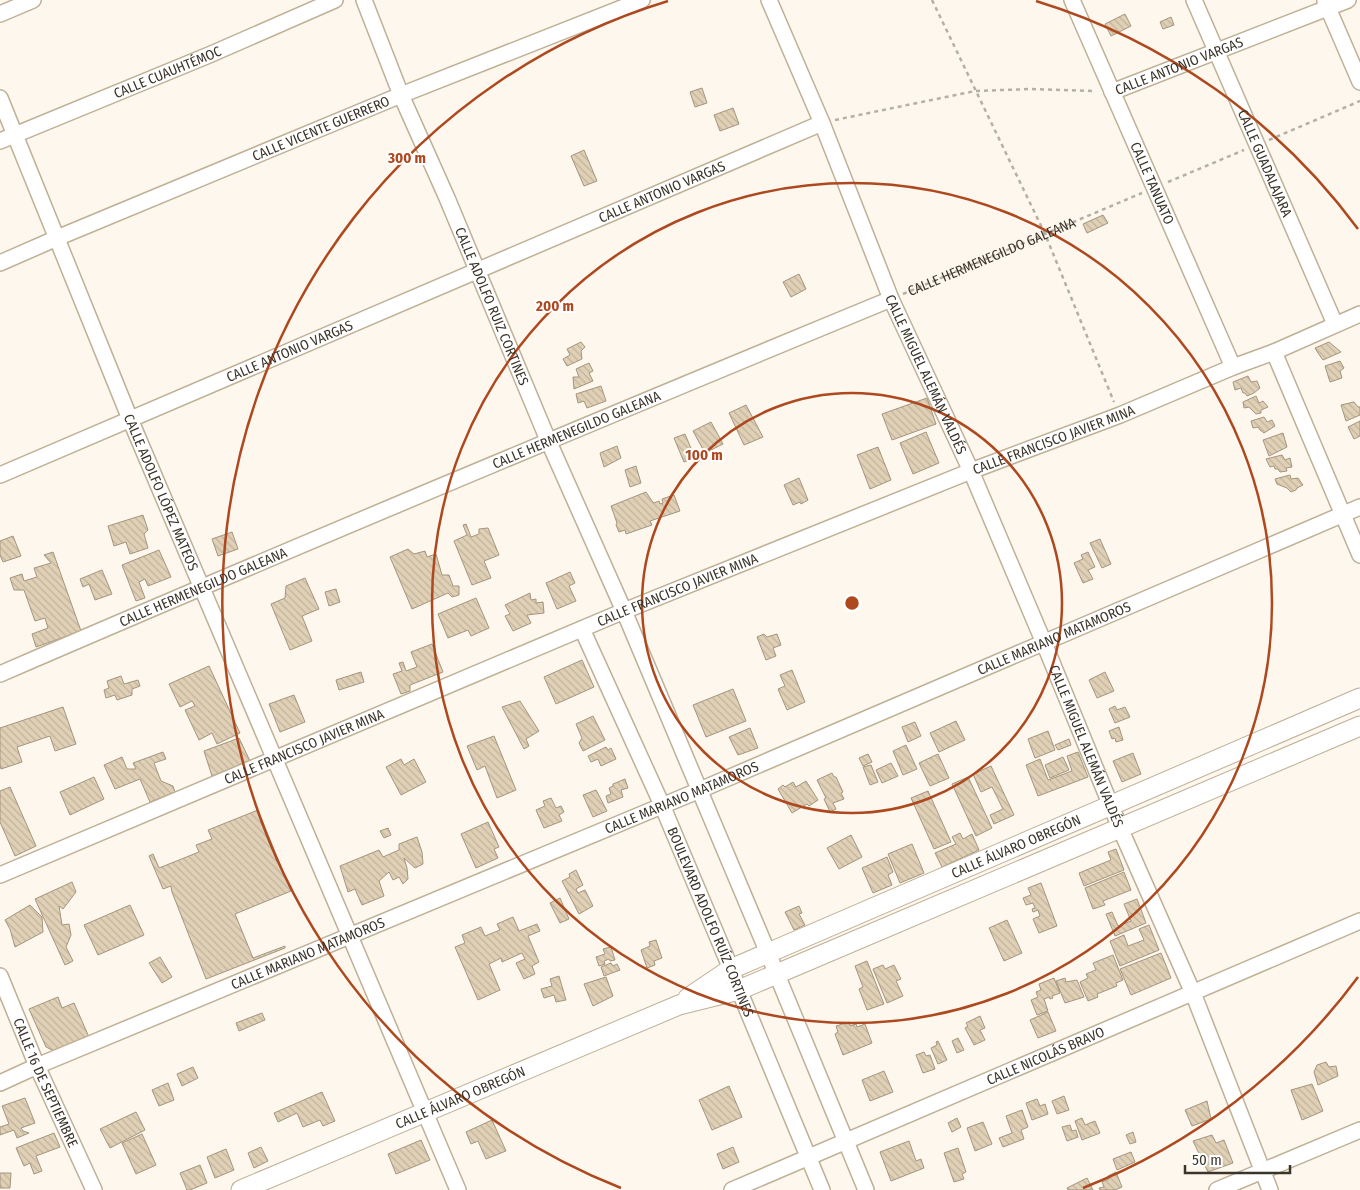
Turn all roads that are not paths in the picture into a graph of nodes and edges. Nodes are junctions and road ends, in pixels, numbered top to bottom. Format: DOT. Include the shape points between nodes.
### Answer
graph roads {
  1 [pos="33,0"];
  2 [pos="335,0"];
  3 [pos="364,0"];
  4 [pos="642,0"];
  5 [pos="769,0"];
  6 [pos="1072,0"];
  7 [pos="1194,0"];
  8 [pos="1348,0"];
  9 [pos="1327,4"];
  10 [pos="0,14"];
  11 [pos="1216,51"];
  12 [pos="1360,82"];
  13 [pos="1112,92"];
  14 [pos="401,95"];
  15 [pos="0,98"];
  16 [pos="822,123"];
  17 [pos="15,134"];
  18 [pos="0,141"];
  19 [pos="57,238"];
  20 [pos="0,263"];
  21 [pos="477,271"];
  22 [pos="891,298"];
  23 [pos="1360,314"];
  24 [pos="1335,324"];
  25 [pos="1274,352"];
  26 [pos="1233,367"];
  27 [pos="130,419"];
  28 [pos="548,440"];
  29 [pos="971,471"];
  30 [pos="0,475"];
  31 [pos="1360,507"];
  32 [pos="1343,514"];
  33 [pos="1360,555"];
  34 [pos="201,587"];
  35 [pos="624,611"];
  36 [pos="582,629"];
  37 [pos="1044,643"];
  38 [pos="0,674"];
  39 [pos="1360,698"];
  40 [pos="1360,726"];
  41 [pos="275,759"];
  42 [pos="700,790"];
  43 [pos="662,805"];
  44 [pos="1111,805"];
  45 [pos="1120,828"];
  46 [pos="0,875"];
  47 [pos="1360,921"];
  48 [pos="350,936"];
  49 [pos="768,953"];
  50 [pos="731,969"];
  51 [pos="777,974"];
  52 [pos="0,976"];
  53 [pos="739,990"];
  54 [pos="1193,993"];
  55 [pos="679,1005"];
  56 [pos="37,1066"];
  57 [pos="0,1083"];
  58 [pos="425,1112"];
  59 [pos="1360,1130"];
  60 [pos="845,1141"];
  61 [pos="808,1157"];
  62 [pos="1262,1171"];
  63 [pos="94,1190"];
  64 [pos="241,1190"];
  65 [pos="458,1190"];
  66 [pos="732,1190"];
  67 [pos="822,1190"];
  68 [pos="866,1190"];
  69 [pos="1217,1190"];
  70 [pos="1270,1190"];
  1 -- 10 [label="street"];
  2 -- 17 [label="street, CALLE CUAUHTÉMOC"];
  3 -- 14 [label="street, CALLE ADOLFO RUIZ CORTINES"];
  4 -- 14 [label="street, CALLE VICENTE GUERRERO"];
  5 -- 16 [label="street, CALLE MIGUEL ALEMÁN VALDÉS"];
  6 -- 13 [label="street, CALLE TANUATO"];
  7 -- 11 [label="street, CALLE GUADALAJARA"];
  8 -- 9 [label="street, CALLE ANTONIO VARGAS"];
  9 -- 11 [label="street, CALLE ANTONIO VARGAS"];
  9 -- 12 [label="street"];
  11 -- 13 [label="street, CALLE ANTONIO VARGAS"];
  11 -- 24 [label="street, CALLE GUADALAJARA"];
  13 -- 26 [label="street, CALLE TANUATO"];
  14 -- 19 [label="street, CALLE VICENTE GUERRERO"];
  14 -- 21 [label="street, CALLE ADOLFO RUIZ CORTINES"];
  15 -- 17 [label="street, CALLE ADOLFO LÓPEZ MATEOS"];
  16 -- 21 [label="street, CALLE ANTONIO VARGAS"];
  16 -- 22 [label="street, CALLE MIGUEL ALEMÁN VALDÉS"];
  17 -- 18 [label="street, CALLE CUAUHTÉMOC"];
  17 -- 19 [label="street, CALLE ADOLFO LÓPEZ MATEOS"];
  19 -- 20 [label="street, CALLE VICENTE GUERRERO"];
  19 -- 27 [label="street, CALLE ADOLFO LÓPEZ MATEOS"];
  21 -- 27 [label="street, CALLE ANTONIO VARGAS"];
  21 -- 28 [label="street, CALLE ADOLFO RUIZ CORTINES"];
  22 -- 28 [label="street, CALLE HERMENEGILDO GALEANA"];
  22 -- 29 [label="street, CALLE MIGUEL ALEMÁN VALDÉS"];
  23 -- 24 [label="street, CALLE FRANCISCO JAVIER MINA"];
  24 -- 25 [label="street, CALLE FRANCISCO JAVIER MINA"];
  25 -- 26 [label="street, CALLE FRANCISCO JAVIER MINA"];
  25 -- 32 [label="street"];
  26 -- 29 [label="street, CALLE FRANCISCO JAVIER MINA" via="1120,415"];
  27 -- 30 [label="street, CALLE ANTONIO VARGAS"];
  27 -- 34 [label="street, CALLE ADOLFO LÓPEZ MATEOS"];
  28 -- 34 [label="street, CALLE HERMENEGILDO GALEANA"];
  28 -- 35 [label="street, CALLE ADOLFO RUIZ CORTINES"];
  29 -- 35 [label="street, CALLE FRANCISCO JAVIER MINA"];
  29 -- 37 [label="street, CALLE MIGUEL ALEMÁN VALDÉS"];
  31 -- 32 [label="street, CALLE MARIANO MATAMOROS"];
  32 -- 33 [label="street"];
  32 -- 37 [label="street, CALLE MARIANO MATAMOROS"];
  34 -- 38 [label="street, CALLE HERMENEGILDO GALEANA"];
  34 -- 41 [label="street, CALLE ADOLFO LÓPEZ MATEOS"];
  35 -- 36 [label="street, CALLE FRANCISCO JAVIER MINA"];
  35 -- 42 [label="street, CALLE ADOLFO RUIZ CORTINES"];
  36 -- 41 [label="street, CALLE FRANCISCO JAVIER MINA"];
  36 -- 43 [label="street, BOULEVARD ADOLFO RUÍZ CORTINES"];
  37 -- 42 [label="street, CALLE MARIANO MATAMOROS"];
  37 -- 44 [label="street, CALLE MIGUEL ALEMÁN VALDÉS"];
  39 -- 44 [label="street, CALLE ÁLVARO OBREGÓN"];
  40 -- 45 [label="street, CALLE ÁLVARO OBREGÓN"];
  41 -- 46 [label="street, CALLE FRANCISCO JAVIER MINA"];
  41 -- 48 [label="street, CALLE ADOLFO LÓPEZ MATEOS"];
  42 -- 43 [label="street, CALLE MARIANO MATAMOROS"];
  42 -- 49 [label="street, CALLE ADOLFO RUIZ CORTINES"];
  43 -- 48 [label="street, CALLE MARIANO MATAMOROS"];
  43 -- 50 [label="street, BOULEVARD ADOLFO RUÍZ CORTINES"];
  44 -- 45 [label="street, CALLE MIGUEL ALEMÁN VALDÉS"];
  44 -- 49 [label="street, CALLE ÁLVARO OBREGÓN"];
  45 -- 51 [label="street, CALLE ÁLVARO OBREGÓN"];
  45 -- 54 [label="street, CALLE MIGUEL ALEMÁN VALDÉS"];
  47 -- 54 [label="street, CALLE NICOLÁS BRAVO"];
  48 -- 56 [label="street, CALLE MARIANO MATAMOROS"];
  48 -- 58 [label="street, CALLE ADOLFO LÓPEZ MATEOS"];
  49 -- 50 [label="street, CALLE ÁLVARO OBREGÓN"];
  49 -- 51 [label="street"];
  50 -- 53 [label="street, BOULEVARD ADOLFO RUÍZ CORTINES"];
  50 -- 55 [label="street, CALLE ÁLVARO OBREGÓN"];
  51 -- 53 [label="street, CALLE ÁLVARO OBREGÓN"];
  51 -- 60 [label="street"];
  52 -- 56 [label="street, CALLE 16 DE SEPTIEMBRE"];
  53 -- 55 [label="street, CALLE ÁLVARO OBREGÓN"];
  53 -- 61 [label="street, BOULEVARD ADOLFO RUÍZ CORTINES"];
  54 -- 60 [label="street, CALLE NICOLÁS BRAVO"];
  54 -- 62 [label="street, CALLE MIGUEL ALEMÁN VALDÉS"];
  55 -- 58 [label="street, CALLE ÁLVARO OBREGÓN"];
  56 -- 57 [label="street, CALLE MARIANO MATAMOROS"];
  56 -- 63 [label="street, CALLE 16 DE SEPTIEMBRE"];
  58 -- 64 [label="street, CALLE ÁLVARO OBREGÓN"];
  58 -- 65 [label="street, CALLE ADOLFO LÓPEZ MATEOS"];
  59 -- 62 [label="street"];
  60 -- 61 [label="street, CALLE NICOLÁS BRAVO"];
  60 -- 68 [label="street"];
  61 -- 66 [label="street, CALLE NICOLÁS BRAVO"];
  61 -- 67 [label="street, BOULEVARD ADOLFO RUÍZ CORTINES"];
  62 -- 69 [label="street"];
  62 -- 70 [label="street, CALLE MIGUEL ALEMÁN VALDÉS"];
}
